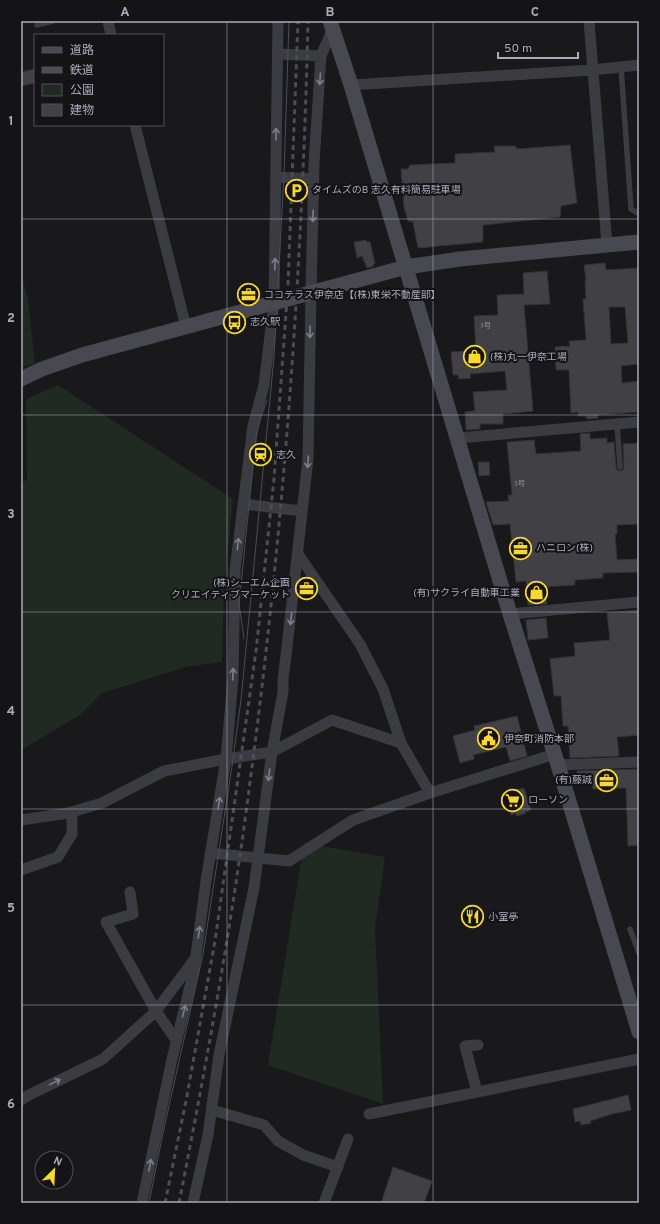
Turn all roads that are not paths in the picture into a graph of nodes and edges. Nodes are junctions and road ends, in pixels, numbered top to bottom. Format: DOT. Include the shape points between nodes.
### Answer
graph roads {
  1 [pos="52,21"];
  2 [pos="108,21"];
  3 [pos="278,21"];
  4 [pos="588,21"];
  5 [pos="37,25"];
  6 [pos="331,25"];
  7 [pos="112,34"];
  8 [pos="278,54"];
  9 [pos="322,56"];
  10 [pos="639,65"];
  11 [pos="621,67"];
  12 [pos="592,70"];
  13 [pos="352,85"];
  14 [pos="134,126"];
  15 [pos="276,177"];
  16 [pos="314,180"];
  17 [pos="639,214"];
  18 [pos="639,242"];
  19 [pos="607,245"];
  20 [pos="406,267"];
  21 [pos="310,293"];
  22 [pos="274,303"];
  23 [pos="186,327"];
  24 [pos="21,379"];
  25 [pos="639,422"];
  26 [pos="617,424"];
  27 [pos="458,438"];
  28 [pos="620,467"];
  29 [pos="243,504"];
  30 [pos="302,511"];
  31 [pos="298,554"];
  32 [pos="639,602"];
  33 [pos="510,614"];
  34 [pos="401,743"];
  35 [pos="272,752"];
  36 [pos="226,759"];
  37 [pos="557,760"];
  38 [pos="639,762"];
  39 [pos="430,793"];
  40 [pos="72,812"];
  41 [pos="21,820"];
  42 [pos="210,854"];
  43 [pos="259,858"];
  44 [pos="21,870"];
  45 [pos="130,892"];
  46 [pos="630,929"];
  47 [pos="639,953"];
  48 [pos="196,958"];
  49 [pos="156,1010"];
  50 [pos="639,1032"];
  51 [pos="176,1040"];
  52 [pos="478,1045"];
  53 [pos="639,1059"];
  54 [pos="477,1092"];
  55 [pos="21,1100"];
  56 [pos="212,1110"];
  57 [pos="369,1114"];
  58 [pos="348,1139"];
  59 [pos="338,1167"];
  60 [pos="142,1203"];
  61 [pos="193,1203"];
  62 [pos="324,1203"];
  1 -- 5 [label="lane"];
  2 -- 7 [label="street"];
  3 -- 8 [label="street"];
  4 -- 12 [label="street"];
  6 -- 9 [label="street"];
  6 -- 13 [label="street"];
  8 -- 9 [label="street"];
  15 -- 8 [label="street, one-way"];
  9 -- 16 [label="street, one-way"];
  10 -- 11 [label="street"];
  11 -- 12 [label="street"];
  11 -- 17 [label="lane" via="631,208"];
  12 -- 13 [label="street"];
  12 -- 19 [label="street"];
  13 -- 20 [label="street"];
  14 -- 23 [label="street"];
  15 -- 16 [label="street"];
  22 -- 15 [label="street, one-way"];
  16 -- 21 [label="street, one-way"];
  18 -- 19 [label="street"];
  19 -- 20 [label="street" via="460,259"];
  20 -- 21 [label="street"];
  20 -- 27 [label="street"];
  21 -- 22 [label="street"];
  21 -- 30 [label="street, one-way" via="308,459"];
  22 -- 23 [label="street"];
  22 -- 29 [label="street" via="264,385 253,426"];
  23 -- 24 [label="street" via="82,354"];
  25 -- 26 [label="street"];
  26 -- 27 [label="street"];
  26 -- 28 [label="lane"];
  27 -- 33 [label="street"];
  29 -- 30 [label="street"];
  36 -- 29 [label="street, one-way" via="233,678 235,570"];
  30 -- 31 [label="street"];
  31 -- 34 [label="street" via="360,644 383,690"];
  31 -- 35 [label="street, one-way" via="283,692"];
  32 -- 33 [label="street"];
  33 -- 37 [label="street"];
  34 -- 35 [label="street" via="332,720"];
  34 -- 39 [label="street"];
  35 -- 36 [label="street"];
  35 -- 43 [label="street, one-way"];
  36 -- 40 [label="street" via="164,771 102,803"];
  42 -- 36 [label="street, one-way"];
  37 -- 38 [label="street"];
  37 -- 39 [label="street"];
  37 -- 50 [label="street"];
  39 -- 43 [label="street" via="353,820 289,861"];
  40 -- 41 [label="street"];
  40 -- 44 [label="street" via="72,834 58,857"];
  42 -- 43 [label="street"];
  48 -- 42 [label="street, one-way"];
  43 -- 56 [label="street" via="219,1055"];
  45 -- 49 [label="street" via="133,914 106,922"];
  46 -- 47 [label="lane"];
  48 -- 49 [label="street"];
  51 -- 48 [label="street, one-way"];
  49 -- 51 [label="street"];
  55 -- 49 [label="street, one-way" via="103,1059"];
  60 -- 51 [label="street, one-way"];
  52 -- 54 [label="street" via="465,1046"];
  53 -- 54 [label="street"];
  54 -- 57 [label="street"];
  56 -- 59 [label="street" via="264,1125 278,1141 303,1155"];
  56 -- 61 [label="street"];
  58 -- 59 [label="street"];
  59 -- 62 [label="street"];
}
